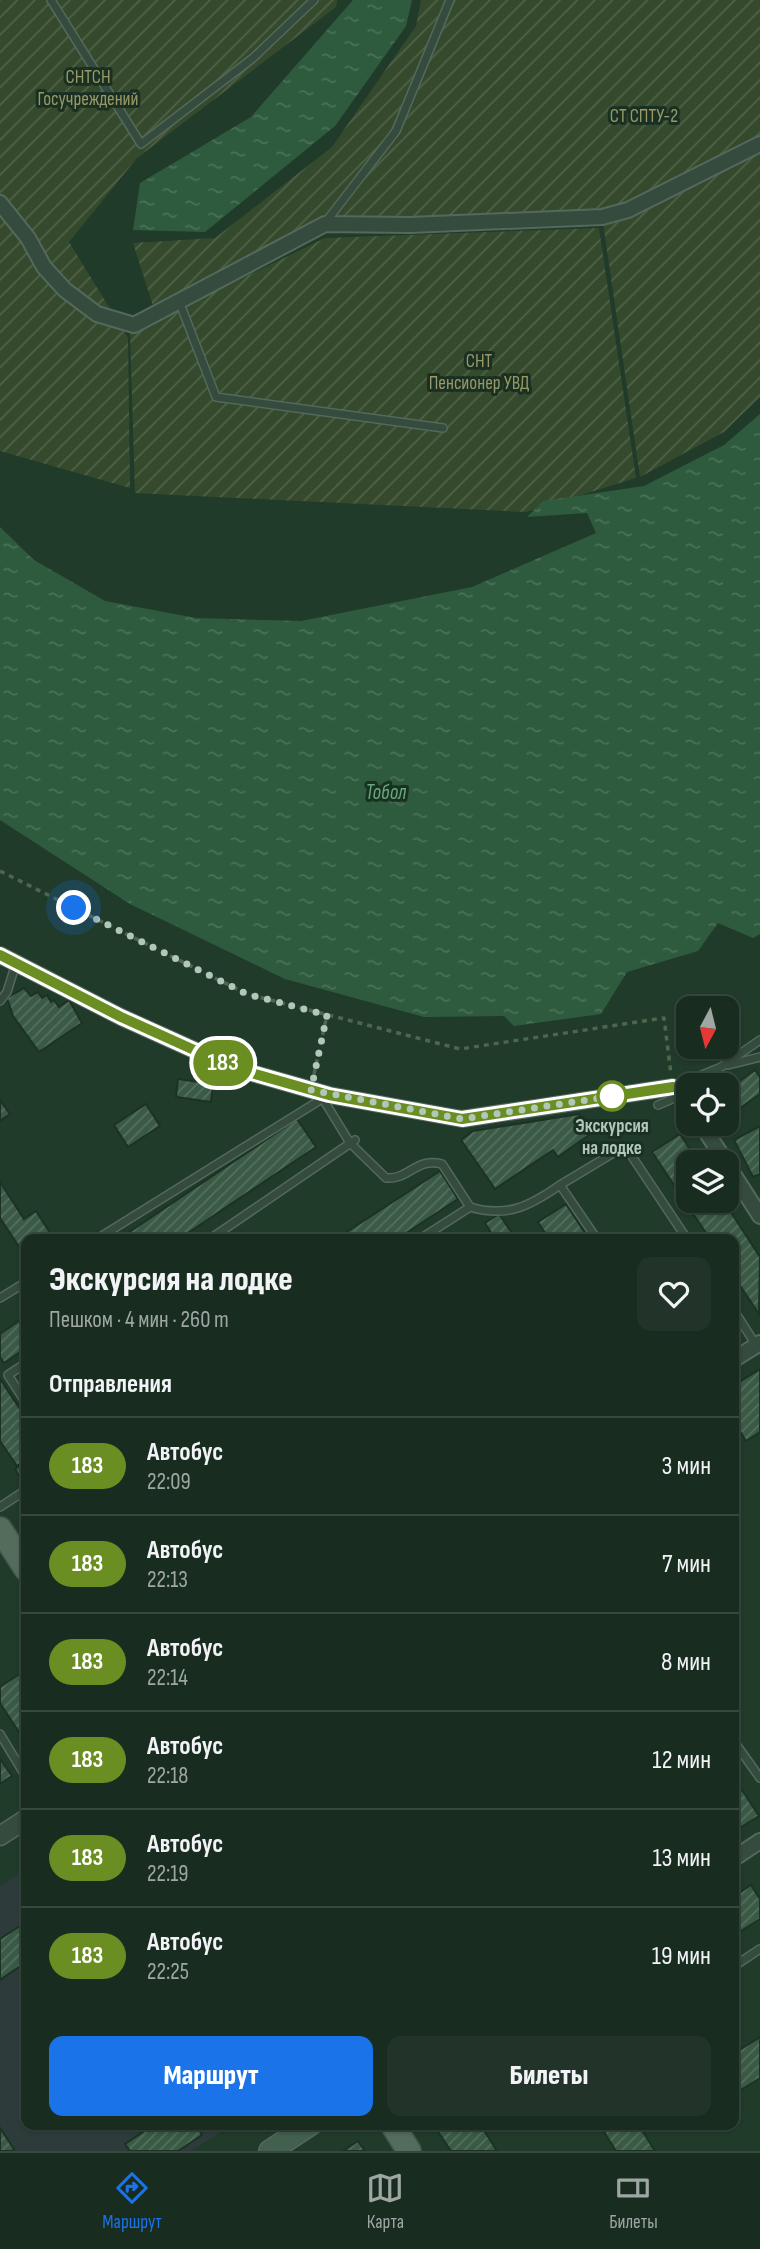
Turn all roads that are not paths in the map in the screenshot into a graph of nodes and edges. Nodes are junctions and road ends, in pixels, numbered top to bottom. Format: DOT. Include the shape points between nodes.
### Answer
graph roads {
  1 [pos="51,0"];
  2 [pos="314,0"];
  3 [pos="450,0"];
  4 [pos="760,144"];
  5 [pos="0,203"];
  6 [pos="325,224"];
  7 [pos="179,301"];
  8 [pos="443,428"];
  9 [pos="0,955"];
  10 [pos="16,963"];
  11 [pos="0,1001"];
  12 [pos="760,1042"];
  13 [pos="760,1057"];
  14 [pos="721,1067"];
  15 [pos="712,1073"];
  16 [pos="321,1095"];
  17 [pos="676,1096"];
  18 [pos="676,1097"];
  19 [pos="658,1105"];
  20 [pos="353,1142"];
  21 [pos="739,1183"];
  22 [pos="560,1185"];
  23 [pos="470,1207"];
  24 [pos="760,1216"];
  25 [pos="105,1234"];
  26 [pos="218,1234"];
  27 [pos="428,1234"];
  28 [pos="594,1234"];
  29 [pos="684,1234"];
  30 [pos="21,1285"];
  31 [pos="0,1298"];
  32 [pos="739,1318"];
  33 [pos="758,1344"];
  34 [pos="739,1356"];
  35 [pos="21,1366"];
  36 [pos="21,1395"];
  37 [pos="21,1493"];
  38 [pos="0,1507"];
  39 [pos="0,1529"];
  40 [pos="21,1561"];
  41 [pos="0,1734"];
  42 [pos="739,1748"];
  43 [pos="21,1769"];
  44 [pos="760,1778"];
  45 [pos="21,1822"];
  46 [pos="0,1836"];
  47 [pos="760,1841"];
  48 [pos="739,1855"];
  49 [pos="760,1950"];
  50 [pos="739,1963"];
  51 [pos="302,2130"];
  52 [pos="396,2130"];
  53 [pos="270,2151"];
  54 [pos="409,2151"];
  1 -- 2 [label="lane" via="141,144 253,58"];
  3 -- 6 [label="lane" via="396,131"];
  4 -- 6 [label="street" via="628,210 602,217"];
  5 -- 7 [label="street" via="44,267 97,314 134,325"];
  6 -- 7 [label="street"];
  7 -- 8 [label="lane" via="216,397"];
  9 -- 10 [label="street"];
  10 -- 11 [label="lane"];
  10 -- 16 [label="street" via="234,1068"];
  12 -- 14 [label="lane"];
  13 -- 14 [label="lane"];
  14 -- 15 [label="lane"];
  16 -- 17 [label="street" via="462,1119"];
  16 -- 20 [label="lane"];
  16 -- 25 [label="lane"];
  18 -- 19 [label="lane"];
  20 -- 23 [label="lane" via="386,1178 397,1179 424,1162 442,1164"];
  20 -- 26 [label="lane"];
  21 -- 24 [label="street"];
  22 -- 23 [label="lane" via="519,1210 489,1212"];
  22 -- 28 [label="lane"];
  22 -- 29 [label="lane" via="625,1146"];
  23 -- 27 [label="lane"];
  30 -- 31 [label="lane"];
  32 -- 33 [label="lane"];
  33 -- 34 [label="street"];
  35 -- 36 [label="lane" via="8,1375"];
  37 -- 38 [label="lane"];
  39 -- 40 [label="main road"];
  41 -- 43 [label="lane"];
  42 -- 44 [label="lane"];
  45 -- 46 [label="street"];
  47 -- 48 [label="street"];
  49 -- 50 [label="lane"];
  51 -- 53 [label="main road"];
  52 -- 54 [label="main road"];
}
